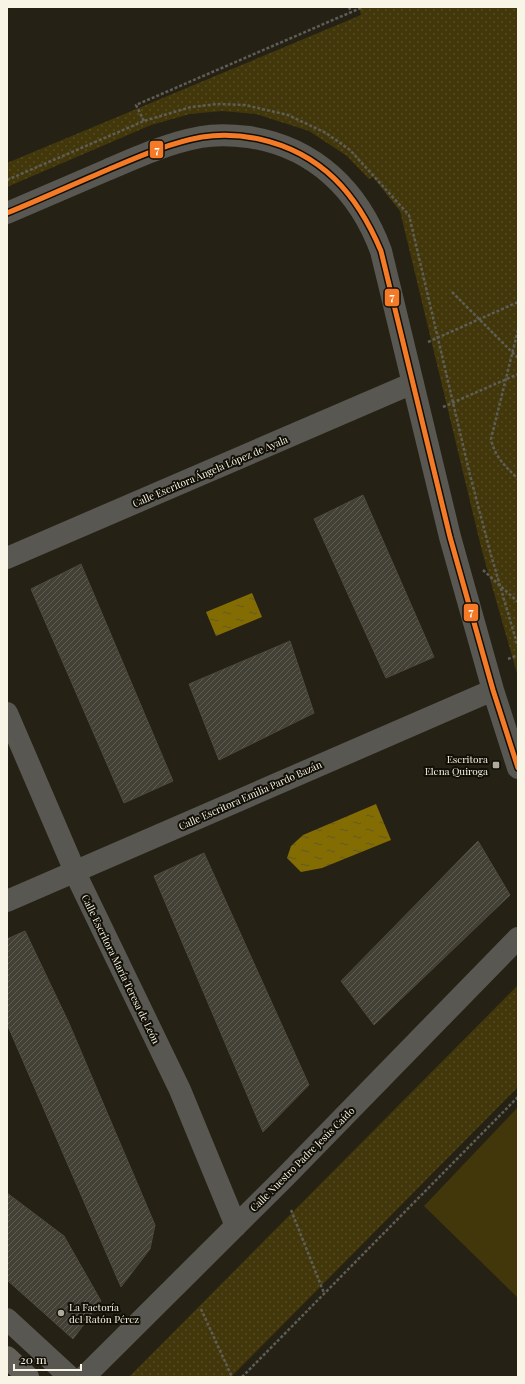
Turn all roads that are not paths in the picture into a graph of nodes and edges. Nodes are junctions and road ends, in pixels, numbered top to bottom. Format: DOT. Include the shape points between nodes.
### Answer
graph roads {
  1 [pos="7,213"];
  2 [pos="413,383"];
  3 [pos="7,558"];
  4 [pos="493,690"];
  5 [pos="7,713"];
  6 [pos="518,768"];
  7 [pos="75,871"];
  8 [pos="7,901"];
  9 [pos="518,938"];
  10 [pos="236,1226"];
  11 [pos="7,1319"];
  12 [pos="7,1357"];
  13 [pos="28,1377"];
  14 [pos="70,1377"];
  15 [pos="84,1377"];
  1 -- 2 [label="street" via="131,160 202,136 232,135 279,144 305,156 333,175 348,191 373,229 388,275"];
  2 -- 3 [label="street, Calle Escritora Ángela López de Ayala"];
  2 -- 4 [label="street" via="452,544"];
  4 -- 6 [label="street"];
  4 -- 7 [label="street, Calle Escritora Emilia Pardo Bazán"];
  5 -- 7 [label="street, Calle Escritora María Teresa de León"];
  7 -- 8 [label="street, Calle Escritora Emilia Pardo Bazán"];
  7 -- 10 [label="street, Calle Escritora María Teresa de León" via="180,1090"];
  9 -- 10 [label="street, Calle Nuestro Padre Jesús Caído"];
  10 -- 15 [label="street, Calle Nuestro Padre Jesús Caído"];
  11 -- 14 [label="street"];
  12 -- 13 [label="main road"];
}
